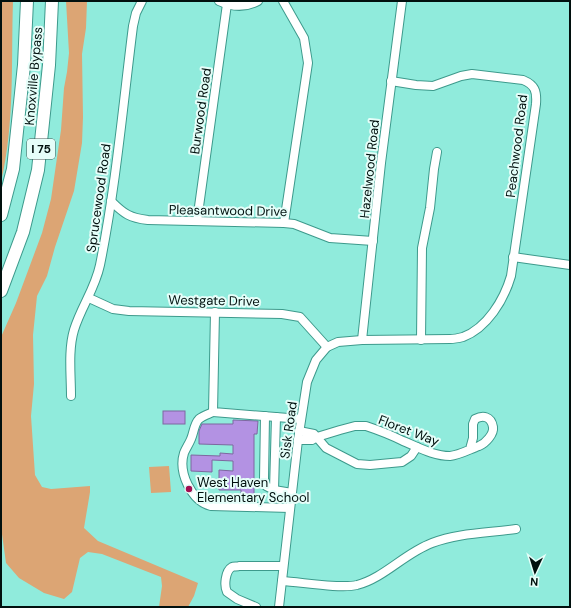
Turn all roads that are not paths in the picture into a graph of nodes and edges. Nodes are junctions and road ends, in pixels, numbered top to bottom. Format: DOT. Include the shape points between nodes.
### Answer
graph roads {
  1 [pos="27,1"];
  2 [pos="52,1"];
  3 [pos="142,1"];
  4 [pos="258,1"];
  5 [pos="283,1"];
  6 [pos="402,1"];
  7 [pos="223,3"];
  8 [pos="392,81"];
  9 [pos="437,152"];
  10 [pos="111,201"];
  11 [pos="1,215"];
  12 [pos="197,222"];
  13 [pos="284,223"];
  14 [pos="373,241"];
  15 [pos="513,257"];
  16 [pos="570,265"];
  17 [pos="1,291"];
  18 [pos="89,298"];
  19 [pos="215,312"];
  20 [pos="362,340"];
  21 [pos="421,340"];
  22 [pos="327,347"];
  23 [pos="71,396"];
  24 [pos="213,412"];
  25 [pos="265,416"];
  26 [pos="276,417"];
  27 [pos="301,419"];
  28 [pos="298,436"];
  29 [pos="317,437"];
  30 [pos="417,447"];
  31 [pos="470,449"];
  32 [pos="274,490"];
  33 [pos="292,493"];
  34 [pos="290,508"];
  35 [pos="516,529"];
  36 [pos="283,566"];
  37 [pos="282,581"];
  38 [pos="256,607"];
  39 [pos="279,607"];
  1 -- 11 [label="highway, Knoxville Bypass / I 75" via="24,65 13,169"];
  2 -- 17 [label="highway, Knoxville Bypass / I 75" via="49,65 38,170 23,232"];
  3 -- 10 [label="street, Sprucewood Road" via="136,13"];
  4 -- 7 [label="street" via="237,6"];
  5 -- 13 [label="street" via="304,38 308,63"];
  6 -- 8 [label="street, Hazelwood Road"];
  7 -- 12 [label="street, Burwood Road"];
  8 -- 14 [label="street, Hazelwood Road"];
  8 -- 15 [label="street, Peachwood Road" via="433,86 461,76 483,74 523,80 535,88 536,104"];
  9 -- 21 [label="street" via="422,248"];
  10 -- 12 [label="street, Pleasantwood Drive" via="124,214 134,218"];
  10 -- 18 [label="street, Sprucewood Road" via="99,268"];
  12 -- 13 [label="street, Pleasantwood Drive"];
  13 -- 14 [label="street, Pleasantwood Drive" via="294,224 330,238"];
  14 -- 20 [label="street, Hazelwood Road"];
  15 -- 16 [label="street"];
  15 -- 21 [label="street, Peachwood Road" via="507,290 482,324 463,337"];
  18 -- 19 [label="street, Westgate Drive" via="113,309 129,311"];
  18 -- 23 [label="street, Sprucewood Road" via="74,331"];
  19 -- 22 [label="street, Westgate Drive" via="300,317"];
  19 -- 24 [label="street"];
  20 -- 21 [label="street"];
  20 -- 22 [label="street" via="338,342"];
  22 -- 27 [label="street, Sisk Road" via="311,370"];
  24 -- 25 [label="street"];
  24 -- 34 [label="street" via="196,423 184,453 186,480 195,496 211,506"];
  25 -- 26 [label="street"];
  25 -- 32 [label="street" via="264,479 266,486"];
  26 -- 27 [label="street"];
  26 -- 32 [label="street"];
  27 -- 28 [label="street, Sisk Road"];
  28 -- 29 [label="street" via="314,434"];
  28 -- 33 [label="street, Sisk Road"];
  29 -- 30 [label="street, Floret Way" via="355,426 366,426"];
  29 -- 30 [label="street" via="326,448 357,464 402,462 411,456"];
  30 -- 31 [label="street, Floret Way" via="436,455 451,456"];
  32 -- 33 [label="street"];
  33 -- 34 [label="street, Sisk Road"];
  34 -- 36 [label="street, Sisk Road"];
  35 -- 37 [label="street" via="453,537 432,543 357,585"];
  36 -- 37 [label="street, Sisk Road"];
  36 -- 38 [label="street" via="239,566 229,570 225,584 227,592"];
  37 -- 39 [label="street, Sisk Road"];
}
